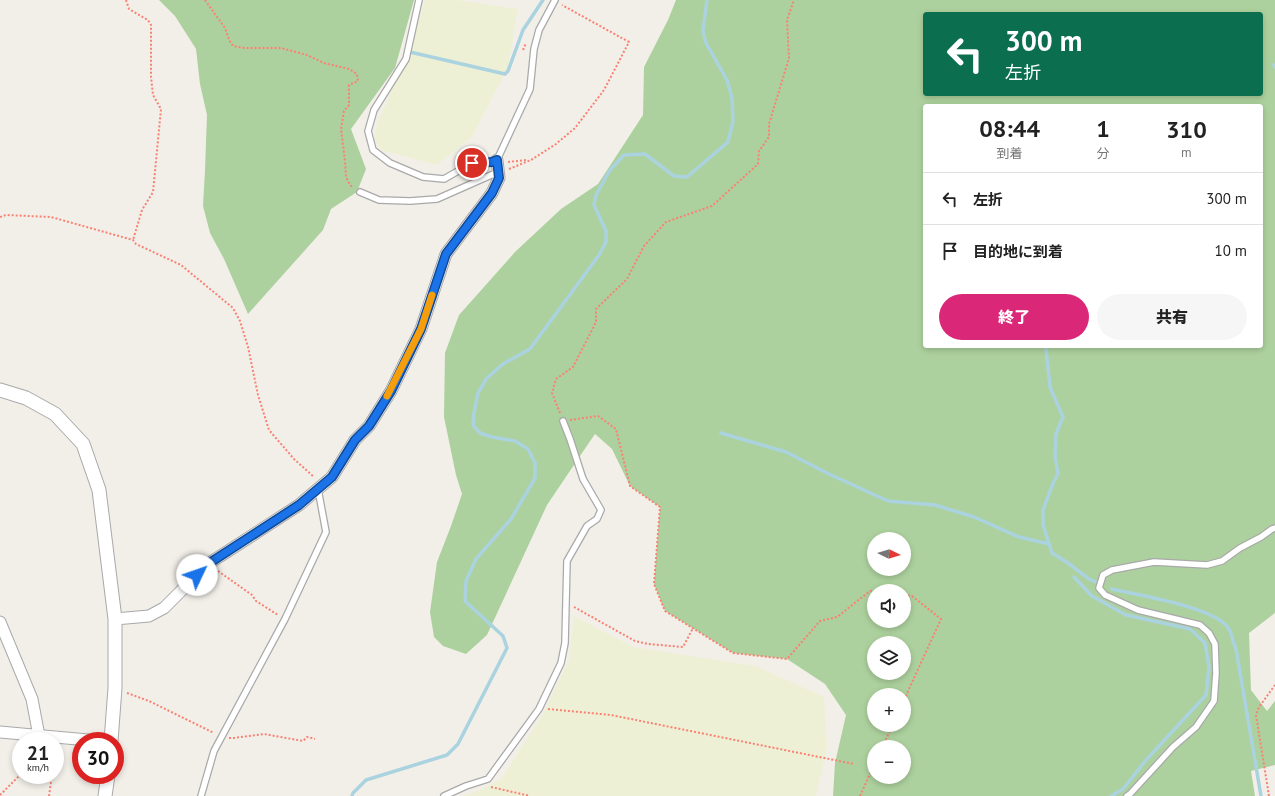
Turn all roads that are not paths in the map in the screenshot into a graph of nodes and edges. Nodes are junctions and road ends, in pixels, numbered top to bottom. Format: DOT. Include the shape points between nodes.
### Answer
graph roads {
  1 [pos="419,0"];
  2 [pos="555,0"];
  3 [pos="497,160"];
  4 [pos="498,175"];
  5 [pos="360,192"];
  6 [pos="0,390"];
  7 [pos="563,421"];
  8 [pos="321,487"];
  9 [pos="1275,528"];
  10 [pos="115,619"];
  11 [pos="0,622"];
  12 [pos="0,732"];
  13 [pos="37,732"];
  14 [pos="112,732"];
  15 [pos="12,733"];
  16 [pos="107,784"];
  17 [pos="106,796"];
  18 [pos="200,796"];
  19 [pos="444,796"];
  20 [pos="1127,796"];
  1 -- 3 [label="lane" via="406,59 374,110 368,131 373,150 390,164 424,177 444,179 472,163"];
  2 -- 3 [label="lane" via="539,30 534,49 530,89"];
  3 -- 4 [label="street"];
  4 -- 5 [label="lane" via="437,199 379,200"];
  4 -- 8 [label="street" via="492,193 446,254 421,329 391,391 332,477"];
  6 -- 10 [label="street" via="26,398 55,414 83,444 99,490"];
  7 -- 19 [label="lane" via="583,479 601,510 567,561 565,643 561,663 539,709 488,779"];
  8 -- 10 [label="street" via="299,505 208,564 164,608 149,616"];
  8 -- 18 [label="lane" via="326,532 285,619 214,751"];
  9 -- 20 [label="lane" via="1222,561 1207,564 1154,562 1112,570 1103,575 1099,588 1105,595 1138,610 1200,625 1209,633 1215,644 1214,701 1196,727 1173,747"];
  10 -- 14 [label="street" via="115,688"];
  11 -- 13 [label="street" via="32,699"];
  12 -- 15 [label="street"];
  16 -- 17 [label="street"];
}
